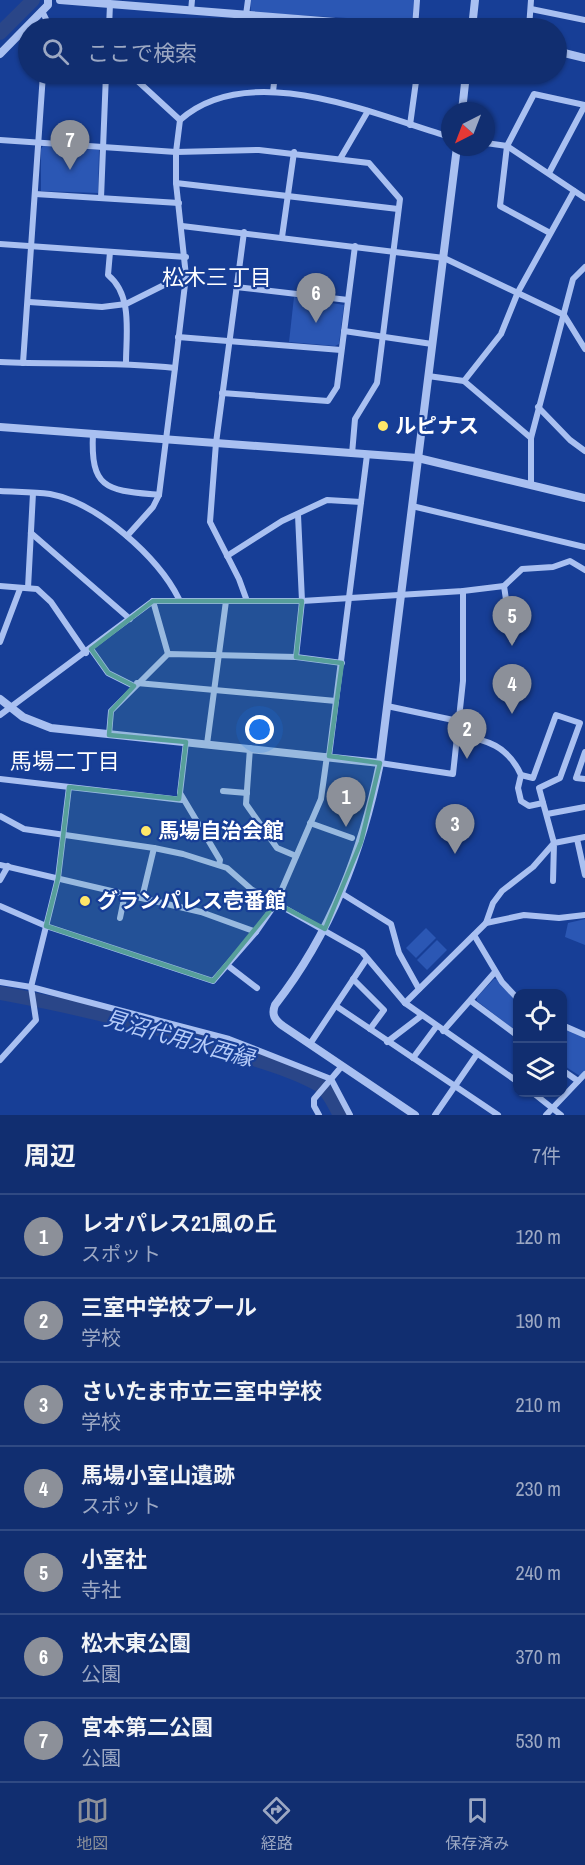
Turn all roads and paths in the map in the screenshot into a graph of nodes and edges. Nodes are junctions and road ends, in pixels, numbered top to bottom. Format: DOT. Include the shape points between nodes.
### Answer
graph roads {
  1 [pos="48,0"];
  2 [pos="60,0"];
  3 [pos="192,0"];
  4 [pos="248,0"];
  5 [pos="417,0"];
  6 [pos="475,0"];
  7 [pos="531,0"];
  8 [pos="110,4"];
  9 [pos="531,9"];
  10 [pos="191,11"];
  11 [pos="42,12"];
  12 [pos="246,15"];
  13 [pos="36,18"];
  14 [pos="45,18"];
  15 [pos="109,18"];
  16 [pos="280,18"];
  17 [pos="414,18"];
  18 [pos="473,18"];
  19 [pos="530,18"];
  20 [pos="585,20"];
  21 [pos="18,36"];
  22 [pos="0,54"];
  23 [pos="567,54"];
  24 [pos="585,58"];
  25 [pos="42,84"];
  26 [pos="105,84"];
  27 [pos="141,84"];
  28 [pos="274,84"];
  29 [pos="416,84"];
  30 [pos="465,84"];
  31 [pos="273,92"];
  32 [pos="463,102"];
  33 [pos="368,111"];
  34 [pos="180,120"];
  35 [pos="410,125"];
  36 [pos="441,134"];
  37 [pos="0,140"];
  38 [pos="38,142"];
  39 [pos="495,144"];
  40 [pos="102,146"];
  41 [pos="507,146"];
  42 [pos="176,152"];
  43 [pos="294,152"];
  44 [pos="456,156"];
  45 [pos="340,159"];
  46 [pos="549,173"];
  47 [pos="176,183"];
  48 [pos="574,191"];
  49 [pos="35,194"];
  50 [pos="288,196"];
  51 [pos="101,198"];
  52 [pos="585,198"];
  53 [pos="179,203"];
  54 [pos="398,209"];
  55 [pos="182,226"];
  56 [pos="244,232"];
  57 [pos="550,233"];
  58 [pos="282,237"];
  59 [pos="0,244"];
  60 [pos="32,246"];
  61 [pos="355,246"];
  62 [pos="394,251"];
  63 [pos="110,252"];
  64 [pos="186,257"];
  65 [pos="444,258"];
  66 [pos="585,267"];
  67 [pos="186,276"];
  68 [pos="236,286"];
  69 [pos="518,292"];
  70 [pos="348,300"];
  71 [pos="29,302"];
  72 [pos="126,304"];
  73 [pos="564,315"];
  74 [pos="344,331"];
  75 [pos="178,337"];
  76 [pos="383,338"];
  77 [pos="228,341"];
  78 [pos="432,344"];
  79 [pos="585,349"];
  80 [pos="341,350"];
  81 [pos="0,362"];
  82 [pos="23,363"];
  83 [pos="126,363"];
  84 [pos="174,368"];
  85 [pos="428,376"];
  86 [pos="464,381"];
  87 [pos="222,393"];
  88 [pos="538,407"];
  89 [pos="0,428"];
  90 [pos="93,434"];
  91 [pos="531,438"];
  92 [pos="166,439"];
  93 [pos="216,443"];
  94 [pos="585,451"];
  95 [pos="352,454"];
  96 [pos="368,455"];
  97 [pos="418,458"];
  98 [pos="531,484"];
  99 [pos="0,491"];
  100 [pos="33,493"];
  101 [pos="159,495"];
  102 [pos="585,498"];
  103 [pos="361,502"];
  104 [pos="412,506"];
  105 [pos="298,514"];
  106 [pos="31,533"];
  107 [pos="127,536"];
  108 [pos="585,548"];
  109 [pos="227,556"];
  110 [pos="584,567"];
  111 [pos="0,586"];
  112 [pos="504,586"];
  113 [pos="24,588"];
  114 [pos="463,591"];
  115 [pos="401,595"];
  116 [pos="179,599"];
  117 [pos="350,599"];
  118 [pos="153,601"];
  119 [pos="226,601"];
  120 [pos="247,601"];
  121 [pos="302,601"];
  122 [pos="130,619"];
  123 [pos="512,640"];
  124 [pos="0,642"];
  125 [pos="88,651"];
  126 [pos="219,653"];
  127 [pos="168,654"];
  128 [pos="296,657"];
  129 [pos="342,663"];
  130 [pos="135,685"];
  131 [pos="214,690"];
  132 [pos="0,699"];
  133 [pos="336,701"];
  134 [pos="387,706"];
  135 [pos="10,707"];
  136 [pos="0,715"];
  137 [pos="459,721"];
  138 [pos="109,735"];
  139 [pos="457,736"];
  140 [pos="186,742"];
  141 [pos="207,744"];
  142 [pos="250,748"];
  143 [pos="585,752"];
  144 [pos="328,756"];
  145 [pos="380,763"];
  146 [pos="521,775"];
  147 [pos="0,779"];
  148 [pos="585,779"];
  149 [pos="69,787"];
  150 [pos="223,791"];
  151 [pos="247,793"];
  152 [pos="182,800"];
  153 [pos="543,803"];
  154 [pos="585,807"];
  155 [pos="547,814"];
  156 [pos="0,816"];
  157 [pos="310,823"];
  158 [pos="63,837"];
  159 [pos="585,837"];
  160 [pos="352,838"];
  161 [pos="577,839"];
  162 [pos="554,843"];
  163 [pos="154,848"];
  164 [pos="296,856"];
  165 [pos="0,865"];
  166 [pos="219,865"];
  167 [pos="8,866"];
  168 [pos="585,875"];
  169 [pos="58,878"];
  170 [pos="0,880"];
  171 [pos="553,881"];
  172 [pos="342,893"];
  173 [pos="125,894"];
  174 [pos="142,898"];
  175 [pos="276,903"];
  176 [pos="0,906"];
  177 [pos="585,915"];
  178 [pos="120,918"];
  179 [pos="486,923"];
  180 [pos="46,927"];
  181 [pos="325,929"];
  182 [pos="256,932"];
  183 [pos="474,935"];
  184 [pos="366,960"];
  185 [pos="227,965"];
  186 [pos="495,972"];
  187 [pos="353,979"];
  188 [pos="0,982"];
  189 [pos="31,987"];
  190 [pos="257,988"];
  191 [pos="419,989"];
  192 [pos="513,993"];
  193 [pos="471,1001"];
  194 [pos="405,1003"];
  195 [pos="336,1006"];
  196 [pos="421,1016"];
  197 [pos="567,1026"];
  198 [pos="436,1027"];
  199 [pos="370,1029"];
  200 [pos="443,1031"];
  201 [pos="513,1032"];
  202 [pos="585,1035"];
  203 [pos="387,1042"];
  204 [pos="310,1044"];
  205 [pos="477,1054"];
  206 [pos="413,1058"];
  207 [pos="0,1060"];
  208 [pos="342,1066"];
  209 [pos="567,1073"];
  210 [pos="585,1074"];
  211 [pos="331,1079"];
  212 [pos="513,1079"];
  213 [pos="578,1081"];
  214 [pos="455,1086"];
  215 [pos="539,1097"];
  216 [pos="553,1108"];
  217 [pos="319,1115"];
  218 [pos="350,1115"];
  219 [pos="415,1115"];
  220 [pos="435,1115"];
  221 [pos="498,1115"];
  222 [pos="546,1115"];
  223 [pos="561,1115"];
  1 -- 11 [label="street"];
  2 -- 8 [label="street"];
  3 -- 10 [label="street"];
  4 -- 12 [label="street"];
  5 -- 17 [label="street"];
  6 -- 18 [label="street"];
  7 -- 9 [label="street"];
  8 -- 10 [label="street"];
  8 -- 15 [label="street"];
  9 -- 19 [label="street"];
  9 -- 20 [label="street"];
  10 -- 12 [label="street"];
  11 -- 13 [label="street"];
  11 -- 14 [label="street"];
  12 -- 16 [label="street"];
  21 -- 22 [label="street"];
  23 -- 24 [label="street"];
  25 -- 38 [label="street"];
  26 -- 40 [label="street"];
  27 -- 34 [label="street"];
  28 -- 31 [label="street"];
  29 -- 35 [label="street"];
  30 -- 32 [label="street"];
  31 -- 33 [label="street"];
  31 -- 34 [label="street" via="224,97 202,104"];
  33 -- 35 [label="street"];
  33 -- 45 [label="street"];
  34 -- 42 [label="street"];
  35 -- 36 [label="street"];
  37 -- 38 [label="street"];
  38 -- 40 [label="street"];
  38 -- 49 [label="street"];
  39 -- 41 [label="street"];
  40 -- 42 [label="street"];
  40 -- 51 [label="street"];
  41 -- 46 [label="street"];
  41 -- 46 [label="street" via="534,94 585,105"];
  41 -- 57 [label="street" via="500,206"];
  42 -- 43 [label="street"];
  42 -- 47 [label="street"];
  43 -- 45 [label="street"];
  43 -- 50 [label="street"];
  44 -- 65 [label="street"];
  45 -- 54 [label="street" via="369,163 400,199"];
  46 -- 48 [label="street"];
  47 -- 50 [label="street"];
  47 -- 53 [label="street"];
  48 -- 52 [label="street"];
  48 -- 57 [label="street"];
  49 -- 51 [label="street"];
  49 -- 60 [label="street"];
  50 -- 54 [label="street"];
  50 -- 58 [label="street"];
  51 -- 53 [label="street"];
  53 -- 55 [label="street"];
  54 -- 62 [label="street"];
  55 -- 56 [label="street"];
  55 -- 64 [label="street"];
  56 -- 58 [label="street"];
  56 -- 68 [label="street"];
  57 -- 69 [label="street"];
  58 -- 61 [label="street"];
  59 -- 60 [label="street"];
  60 -- 63 [label="street"];
  60 -- 71 [label="street"];
  61 -- 62 [label="street"];
  61 -- 70 [label="street"];
  62 -- 65 [label="street"];
  62 -- 76 [label="street"];
  63 -- 64 [label="street"];
  63 -- 72 [label="street" via="108,275"];
  64 -- 67 [label="street"];
  65 -- 69 [label="street"];
  65 -- 78 [label="street"];
  66 -- 73 [label="street" via="573,279"];
  67 -- 72 [label="street"];
  67 -- 75 [label="street"];
  68 -- 70 [label="street"];
  68 -- 77 [label="street"];
  69 -- 73 [label="street"];
  69 -- 86 [label="street" via="501,334"];
  70 -- 74 [label="street"];
  71 -- 72 [label="street" via="102,307"];
  71 -- 82 [label="street"];
  72 -- 83 [label="street"];
  73 -- 79 [label="street"];
  73 -- 88 [label="street"];
  74 -- 76 [label="street"];
  74 -- 80 [label="street"];
  75 -- 77 [label="street"];
  75 -- 84 [label="street"];
  76 -- 78 [label="street"];
  76 -- 95 [label="street" via="377,384 355,419"];
  77 -- 80 [label="street"];
  77 -- 87 [label="street"];
  78 -- 85 [label="street"];
  80 -- 87 [label="street" via="337,387 328,401"];
  81 -- 82 [label="street"];
  82 -- 83 [label="street"];
  83 -- 84 [label="street"];
  84 -- 92 [label="street"];
  85 -- 86 [label="street"];
  85 -- 97 [label="street"];
  86 -- 91 [label="street"];
  87 -- 93 [label="street"];
  88 -- 91 [label="street"];
  88 -- 94 [label="street"];
  89 -- 90 [label="street"];
  90 -- 92 [label="street"];
  90 -- 101 [label="street" via="92,461 100,481 119,491"];
  91 -- 98 [label="street"];
  92 -- 93 [label="street"];
  92 -- 101 [label="street"];
  93 -- 95 [label="street"];
  93 -- 109 [label="street" via="210,522"];
  95 -- 96 [label="street"];
  96 -- 97 [label="street"];
  96 -- 103 [label="street"];
  97 -- 98 [label="street"];
  97 -- 104 [label="street"];
  98 -- 102 [label="street"];
  99 -- 100 [label="street"];
  100 -- 106 [label="street"];
  100 -- 107 [label="street" via="52,495 86,508"];
  101 -- 107 [label="street"];
  103 -- 105 [label="street" via="327,500"];
  103 -- 117 [label="street"];
  104 -- 108 [label="street"];
  104 -- 115 [label="street"];
  105 -- 109 [label="street"];
  105 -- 121 [label="street"];
  106 -- 113 [label="street"];
  106 -- 122 [label="street"];
  107 -- 116 [label="street" via="172,585"];
  109 -- 120 [label="street"];
  110 -- 112 [label="street" via="570,561 553,567 522,568"];
  111 -- 113 [label="street"];
  112 -- 114 [label="street"];
  112 -- 123 [label="street"];
  113 -- 124 [label="street"];
  113 -- 125 [label="street" via="37,590 51,602"];
  114 -- 115 [label="street"];
  114 -- 137 [label="street"];
  115 -- 117 [label="street"];
  115 -- 134 [label="street"];
  116 -- 118 [label="street"];
  116 -- 119 [label="street"];
  117 -- 121 [label="street"];
  117 -- 129 [label="street"];
  118 -- 122 [label="street"];
  118 -- 127 [label="street"];
  119 -- 120 [label="street"];
  119 -- 126 [label="street"];
  120 -- 121 [label="street"];
  121 -- 128 [label="street"];
  122 -- 125 [label="street"];
  125 -- 130 [label="street" via="108,673"];
  125 -- 135 [label="street"];
  126 -- 127 [label="street"];
  126 -- 128 [label="street"];
  126 -- 131 [label="street"];
  127 -- 130 [label="street"];
  128 -- 129 [label="street"];
  129 -- 133 [label="street"];
  130 -- 131 [label="street"];
  130 -- 138 [label="street" via="111,711"];
  131 -- 133 [label="street"];
  131 -- 141 [label="street"];
  132 -- 135 [label="street"];
  133 -- 144 [label="street"];
  134 -- 137 [label="street"];
  134 -- 145 [label="street"];
  135 -- 136 [label="street"];
  135 -- 138 [label="street" via="51,728"];
  137 -- 139 [label="street"];
  138 -- 140 [label="street"];
  139 -- 145 [label="street" via="453,774"];
  139 -- 146 [label="street" via="496,744 513,759"];
  140 -- 141 [label="street"];
  140 -- 152 [label="street"];
  141 -- 142 [label="street"];
  142 -- 144 [label="street"];
  142 -- 151 [label="street"];
  143 -- 148 [label="street" via="576,778"];
  144 -- 145 [label="street"];
  144 -- 157 [label="street" via="321,799"];
  145 -- 172 [label="street" via="361,842"];
  146 -- 153 [label="street" via="521,801 529,806"];
  146 -- 153 [label="street" via="533,778 556,715 580,723 560,778 539,788"];
  147 -- 149 [label="street"];
  149 -- 152 [label="street"];
  149 -- 158 [label="street"];
  150 -- 151 [label="street"];
  151 -- 164 [label="street" via="246,804 277,848"];
  152 -- 166 [label="street" via="220,860"];
  153 -- 155 [label="street"];
  154 -- 155 [label="street"];
  155 -- 162 [label="street"];
  156 -- 158 [label="street" via="24,829"];
  157 -- 160 [label="street"];
  157 -- 164 [label="street"];
  158 -- 163 [label="street"];
  158 -- 169 [label="street"];
  159 -- 161 [label="street"];
  161 -- 162 [label="street"];
  161 -- 168 [label="street"];
  162 -- 171 [label="street"];
  162 -- 179 [label="street" via="496,898"];
  163 -- 166 [label="street"];
  163 -- 174 [label="street"];
  164 -- 175 [label="street"];
  165 -- 167 [label="street"];
  166 -- 175 [label="street"];
  167 -- 169 [label="street"];
  167 -- 170 [label="street"];
  169 -- 173 [label="street"];
  169 -- 180 [label="street"];
  172 -- 181 [label="street"];
  172 -- 191 [label="street" via="391,924 399,952"];
  173 -- 174 [label="street"];
  173 -- 178 [label="street"];
  174 -- 182 [label="street" via="201,912"];
  175 -- 181 [label="street"];
  175 -- 182 [label="street"];
  176 -- 180 [label="street"];
  177 -- 179 [label="street" via="524,915"];
  179 -- 183 [label="street"];
  180 -- 185 [label="street" via="213,981"];
  180 -- 189 [label="street"];
  181 -- 184 [label="street" via="362,952"];
  181 -- 204 [label="street" via="273,1009 276,1020"];
  182 -- 185 [label="street"];
  183 -- 186 [label="street"];
  183 -- 191 [label="street"];
  184 -- 187 [label="street"];
  184 -- 194 [label="street"];
  185 -- 190 [label="street"];
  186 -- 192 [label="street"];
  186 -- 193 [label="street"];
  187 -- 195 [label="street"];
  187 -- 199 [label="street" via="384,1010"];
  188 -- 189 [label="street"];
  189 -- 207 [label="street" via="36,1020"];
  189 -- 211 [label="street" via="229,1039"];
  191 -- 194 [label="street"];
  193 -- 200 [label="street"];
  193 -- 201 [label="street"];
  194 -- 196 [label="street"];
  195 -- 199 [label="street"];
  195 -- 204 [label="street"];
  196 -- 198 [label="street"];
  196 -- 203 [label="street"];
  197 -- 202 [label="street"];
  198 -- 200 [label="street"];
  198 -- 206 [label="street"];
  199 -- 203 [label="street"];
  200 -- 205 [label="street"];
  203 -- 206 [label="street"];
  204 -- 208 [label="street"];
  205 -- 212 [label="street"];
  205 -- 214 [label="street"];
  206 -- 214 [label="street"];
  208 -- 211 [label="street"];
  208 -- 219 [label="street"];
  209 -- 213 [label="street"];
  210 -- 213 [label="street"];
  211 -- 217 [label="street" via="313,1102"];
  211 -- 218 [label="street"];
  213 -- 216 [label="street"];
  214 -- 220 [label="street"];
  214 -- 221 [label="street"];
  215 -- 216 [label="street"];
  216 -- 222 [label="street"];
  216 -- 223 [label="street"];
}
